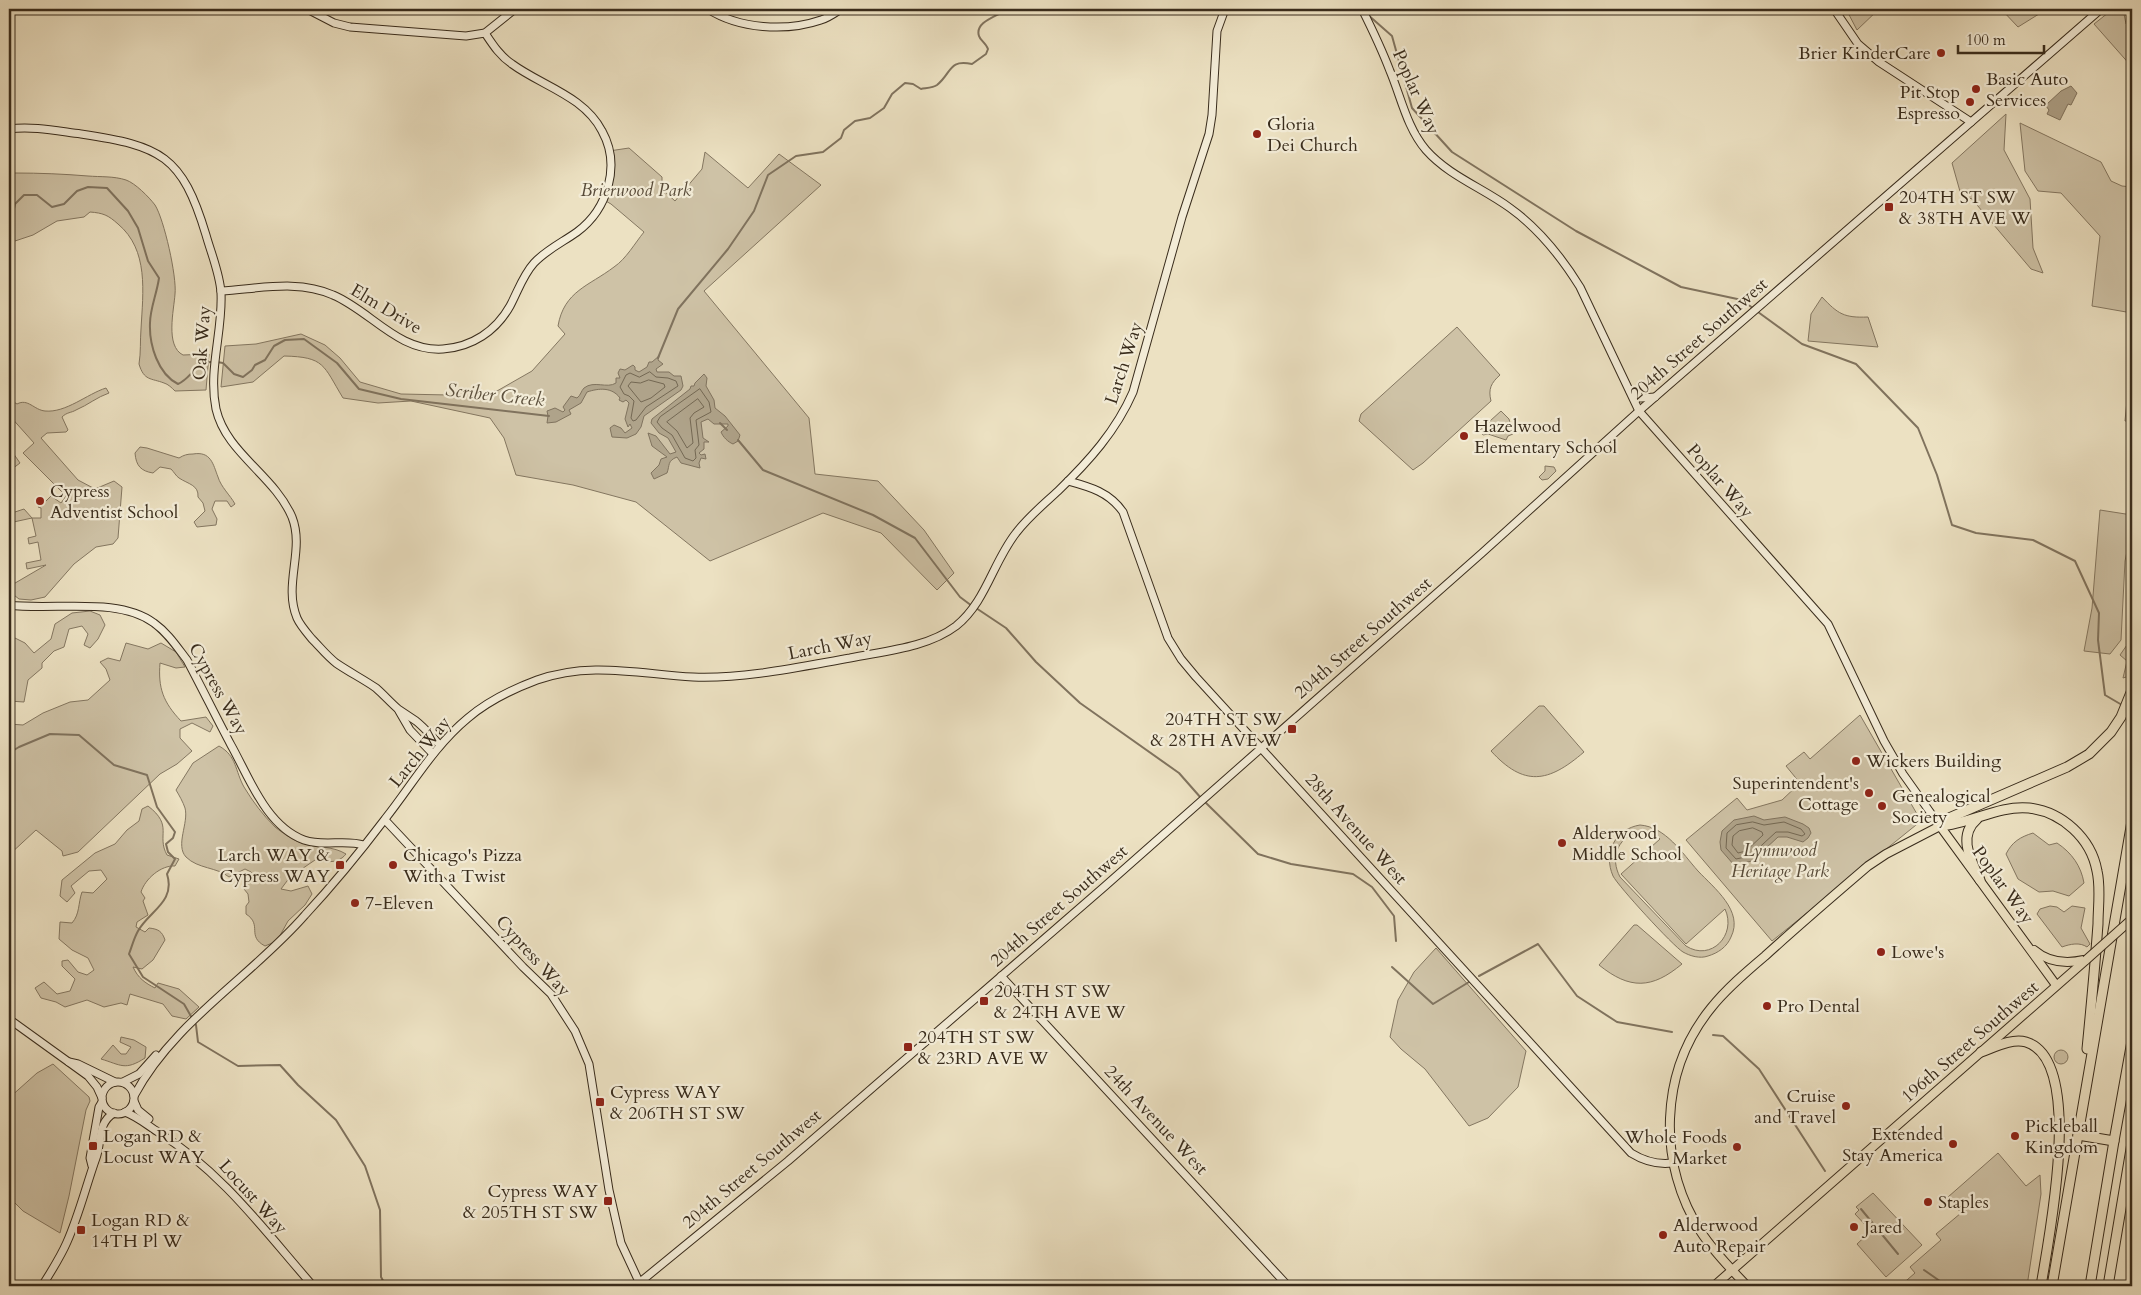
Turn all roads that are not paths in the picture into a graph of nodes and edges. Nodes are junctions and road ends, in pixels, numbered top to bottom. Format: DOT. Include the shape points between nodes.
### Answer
graph roads {
  1 [pos="307,9"];
  2 [pos="515,9"];
  3 [pos="708,9"];
  4 [pos="841,9"];
  5 [pos="1225,9"];
  6 [pos="1362,9"];
  7 [pos="1834,9"];
  8 [pos="2100,9"];
  9 [pos="485,33"];
  10 [pos="1971,122"];
  11 [pos="9,129"];
  12 [pos="221,292"];
  13 [pos="1628,389"];
  14 [pos="1655,397"];
  15 [pos="1639,411"];
  16 [pos="1068,481"];
  17 [pos="9,604"];
  18 [pos="2132,690"];
  19 [pos="398,708"];
  20 [pos="440,745"];
  21 [pos="1262,749"];
  22 [pos="433,754"];
  23 [pos="1981,816"];
  24 [pos="385,820"];
  25 [pos="2132,821"];
  26 [pos="1940,826"];
  27 [pos="364,845"];
  28 [pos="1980,880"];
  29 [pos="2132,920"];
  30 [pos="2028,945"];
  31 [pos="2086,960"];
  32 [pos="1001,976"];
  33 [pos="2056,985"];
  34 [pos="9,1019"];
  35 [pos="2132,1041"];
  36 [pos="170,1044"];
  37 [pos="1982,1052"];
  38 [pos="69,1062"];
  39 [pos="119,1082"];
  40 [pos="134,1098"];
  41 [pos="102,1100"];
  42 [pos="2083,1102"];
  43 [pos="125,1112"];
  44 [pos="114,1113"];
  45 [pos="165,1135"];
  46 [pos="2078,1135"];
  47 [pos="2114,1141"];
  48 [pos="2132,1143"];
  49 [pos="1672,1163"];
  50 [pos="92,1166"];
  51 [pos="2132,1176"];
  52 [pos="2112,1266"];
  53 [pos="1733,1271"];
  54 [pos="640,1285"];
  55 [pos="42,1286"];
  56 [pos="313,1286"];
  57 [pos="1288,1286"];
  58 [pos="1714,1286"];
  59 [pos="1747,1286"];
  60 [pos="2041,1286"];
  61 [pos="2052,1286"];
  62 [pos="2090,1286"];
  63 [pos="2108,1286"];
  1 -- 9 [label="street" via="350,27 466,36"];
  2 -- 9 [label="street"];
  3 -- 4 [label="street" via="739,23 755,26 789,26 822,20"];
  5 -- 16 [label="street, Larch Way" via="1217,32 1209,134 1133,392 1114,429"];
  6 -- 13 [label="street, Poplar Way" via="1419,140 1444,166 1511,208 1559,256 1580,287"];
  7 -- 10 [label="street" via="1858,44 1879,62"];
  8 -- 10 [label="street, 204th Street Southwest"];
  9 -- 12 [label="street, Elm Drive" via="511,64 571,98 590,113 606,139 611,162 607,192 592,218 536,262 524,277 504,315 490,331 458,347 426,348 398,338 345,300 321,290 285,286"];
  10 -- 14 [label="street, 204th Street Southwest"];
  11 -- 12 [label="street, Oak Way" via="53,130 126,141 169,162 190,188"];
  12 -- 19 [label="street, Oak Way" via="214,400 222,425 234,444 268,481 292,516 297,549 291,593 297,619 335,663 374,687"];
  13 -- 14 [label="street" via="1641,398"];
  13 -- 15 [label="street, Poplar Way"];
  14 -- 15 [label="street, 204th Street Southwest"];
  15 -- 21 [label="street, 204th Street Southwest"];
  15 -- 26 [label="street, Poplar Way" via="1828,624 1884,742"];
  16 -- 20 [label="street, Larch Way" via="1015,534 970,612 956,625 931,639 898,649 782,670 740,674 697,677 594,669 563,673 492,701 470,716"];
  16 -- 21 [label="street, 28th Avenue West" via="1092,487 1116,502 1129,528 1173,648"];
  17 -- 27 [label="street, Cypress Way" via="30,608 110,607 154,622 187,660 256,792 277,822 304,840"];
  18 -- 26 [label="highway" via="2111,732 2089,754 2067,767 1949,818"];
  19 -- 20 [label="street, Oak Way"];
  19 -- 22 [label="street" via="410,730"];
  20 -- 22 [label="street, Larch Way"];
  21 -- 32 [label="street, 204th Street Southwest"];
  21 -- 49 [label="street, 28th Avenue West" via="1631,1153 1652,1163"];
  22 -- 24 [label="street, Larch Way"];
  23 -- 26 [label="highway" via="1957,825"];
  23 -- 28 [label="highway" via="1970,827 1966,842"];
  23 -- 42 [label="highway" via="2016,808 2030,808 2054,815 2080,835 2094,860 2099,886 2098,914"];
  24 -- 27 [label="street, Larch Way"];
  24 -- 54 [label="street, Cypress Way" via="552,994 575,1032 589,1064 621,1243"];
  25 -- 42 [label="highway"];
  26 -- 28 [label="main road, Poplar Way"];
  26 -- 49 [label="main road" via="1868,866 1748,970 1711,1008 1696,1029 1673,1089 1669,1122"];
  27 -- 36 [label="street, Larch Way" via="281,942"];
  28 -- 30 [label="main road, Poplar Way"];
  29 -- 31 [label="main road, 196th Street Southwest, bridge"];
  30 -- 31 [label="main road" via="2048,960 2062,963"];
  30 -- 33 [label="main road, Poplar Way"];
  31 -- 33 [label="main road, 196th Street Southwest"];
  32 -- 54 [label="street, 204th Street Southwest"];
  32 -- 57 [label="street, 24th Avenue West"];
  33 -- 37 [label="main road, 196th Street Southwest"];
  34 -- 38 [label="street"];
  35 -- 47 [label="highway"];
  36 -- 39 [label="street, Larch Way" via="139,1074"];
  36 -- 40 [label="street, Larch Way"];
  37 -- 53 [label="main road, 196th Street Southwest"];
  37 -- 60 [label="highway" via="2009,1042 2025,1042 2042,1054 2055,1084 2059,1104 2059,1148"];
  38 -- 39 [label="street"];
  38 -- 41 [label="street" via="88,1076"];
  39 -- 40 [label="street" via="132,1089"];
  39 -- 41 [label="street" via="104,1088"];
  40 -- 43 [label="street" via="131,1108"];
  40 -- 45 [label="street, Locust Way" via="140,1113"];
  41 -- 44 [label="street"];
  41 -- 50 [label="street" via="90,1158"];
  42 -- 46 [label="highway"];
  43 -- 44 [label="street"];
  43 -- 45 [label="street, Locust Way"];
  44 -- 50 [label="street" via="104,1122"];
  45 -- 56 [label="street, Locust Way" via="221,1180"];
  46 -- 47 [label="highway"];
  46 -- 61 [label="highway"];
  47 -- 62 [label="highway"];
  48 -- 52 [label="highway"];
  49 -- 53 [label="main road" via="1687,1206 1701,1232"];
  50 -- 55 [label="street" via="67,1242"];
  51 -- 52 [label="highway"];
  52 -- 63 [label="highway"];
  53 -- 58 [label="main road, 196th Street Southwest"];
  53 -- 59 [label="main road"];
}
